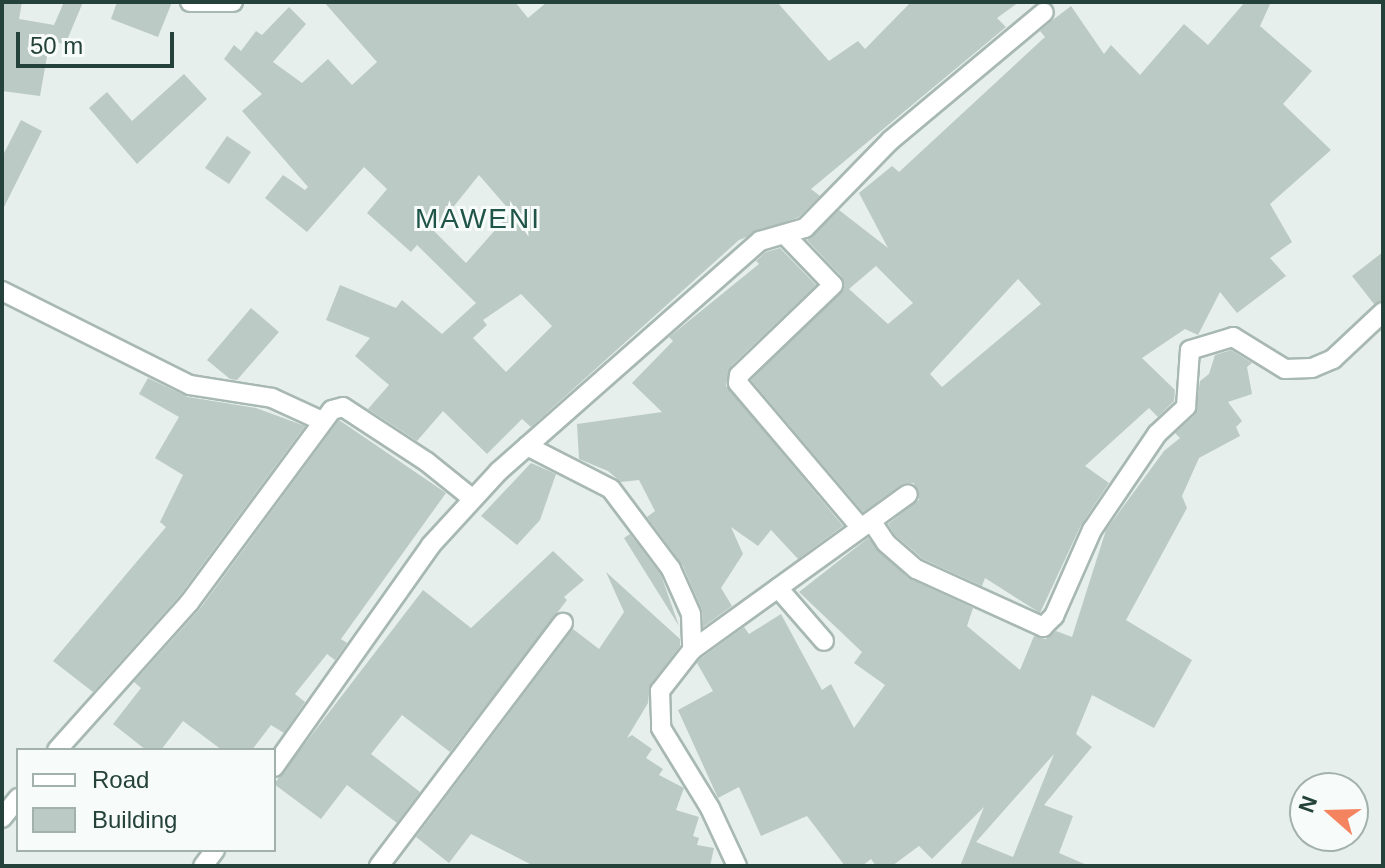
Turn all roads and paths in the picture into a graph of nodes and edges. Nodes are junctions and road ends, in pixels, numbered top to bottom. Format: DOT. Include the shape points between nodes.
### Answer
graph roads {
  1 [pos="190,2"];
  2 [pos="233,2"];
  3 [pos="1044,12"];
  4 [pos="787,237"];
  5 [pos="2,291"];
  6 [pos="1383,312"];
  7 [pos="320,420"];
  8 [pos="527,446"];
  9 [pos="908,494"];
  10 [pos="473,499"];
  11 [pos="866,524"];
  12 [pos="778,588"];
  13 [pos="563,623"];
  14 [pos="824,641"];
  15 [pos="692,650"];
  16 [pos="59,748"];
  17 [pos="276,764"];
  18 [pos="16,800"];
  19 [pos="2,818"];
  20 [pos="379,866"];
  21 [pos="737,866"];
  1 -- 2 [label="street"];
  3 -- 4 [label="street" via="891,140 805,228"];
  4 -- 8 [label="street" via="760,241"];
  4 -- 11 [label="street" via="833,285 739,375 738,383"];
  5 -- 7 [label="street" via="190,385 272,398"];
  6 -- 11 [label="street" via="1333,359 1312,368 1285,369 1233,337 1190,350 1186,407 1157,434 1106,508 1078,555 1051,623 1043,627 916,569"];
  7 -- 10 [label="street" via="343,407"];
  7 -- 16 [label="street" via="189,603"];
  8 -- 10 [label="street"];
  8 -- 15 [label="street" via="611,489 639,522 671,569 691,614"];
  9 -- 11 [label="street"];
  10 -- 17 [label="street" via="431,545"];
  11 -- 12 [label="street"];
  12 -- 14 [label="street"];
  12 -- 15 [label="street"];
  13 -- 20 [label="street"];
  15 -- 21 [label="street" via="660,691 661,728 710,808"];
  18 -- 19 [label="street"];
}
